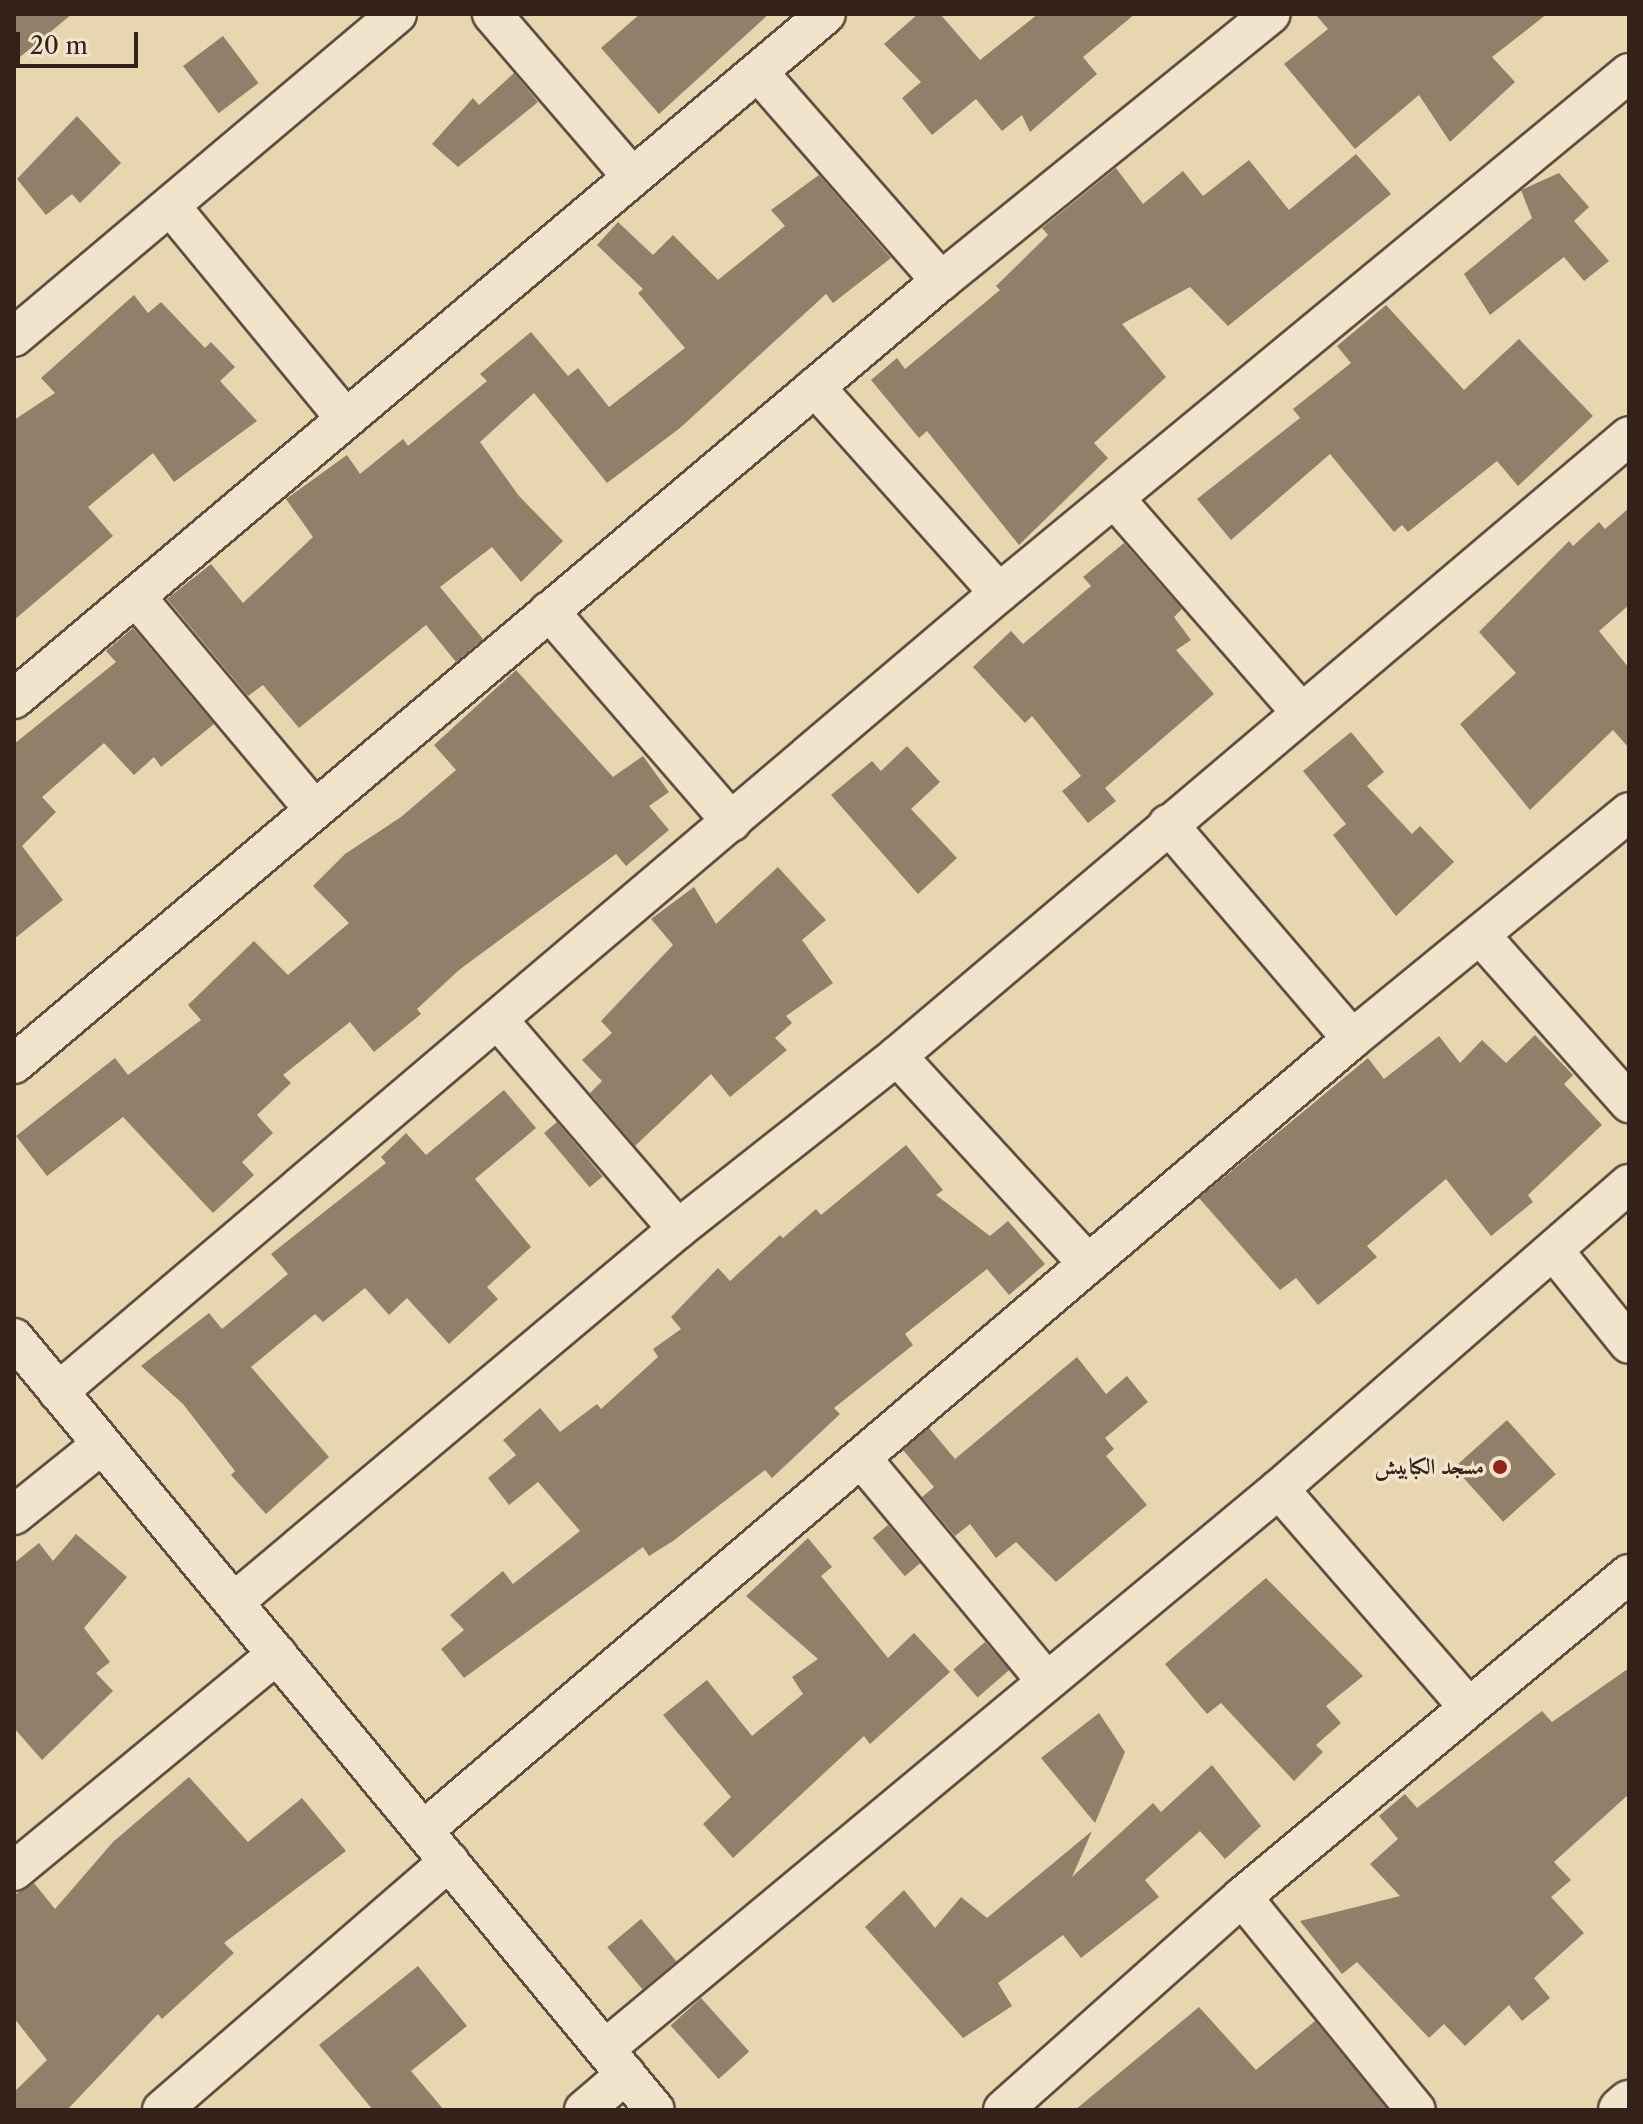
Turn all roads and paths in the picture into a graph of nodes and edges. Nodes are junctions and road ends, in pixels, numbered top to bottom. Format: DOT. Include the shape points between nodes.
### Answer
graph roads {
  1 [pos="397,14"];
  2 [pos="492,14"];
  3 [pos="826,14"];
  4 [pos="1271,14"];
  5 [pos="758,72"];
  6 [pos="1629,73"];
  7 [pos="632,177"];
  8 [pos="172,208"];
  9 [pos="941,281"];
  10 [pos="14,337"];
  11 [pos="815,387"];
  12 [pos="344,417"];
  13 [pos="1629,436"];
  14 [pos="1115,499"];
  15 [pos="999,593"];
  16 [pos="136,597"];
  17 [pos="549,611"];
  18 [pos="14,699"];
  19 [pos="1298,709"];
  20 [pos="312,807"];
  21 [pos="1629,812"];
  22 [pos="732,822"];
  23 [pos="1168,824"];
  24 [pos="1480,935"];
  25 [pos="498,1020"];
  26 [pos="1352,1039"];
  27 [pos="897,1056"];
  28 [pos="14,1064"];
  29 [pos="1629,1103"];
  30 [pos="1629,1184"];
  31 [pos="678,1229"];
  32 [pos="1554,1251"];
  33 [pos="1088,1264"];
  34 [pos="14,1338"];
  35 [pos="1629,1344"];
  36 [pos="58,1392"];
  37 [pos="101,1445"];
  38 [pos="862,1459"];
  39 [pos="1279,1489"];
  40 [pos="14,1515"];
  41 [pos="1629,1574"];
  42 [pos="234,1602"];
  43 [pos="277,1654"];
  44 [pos="1046,1681"];
  45 [pos="1467,1705"];
  46 [pos="424,1830"];
  47 [pos="449,1861"];
  48 [pos="14,1871"];
  49 [pos="1242,1897"];
  50 [pos="616,2061"];
  51 [pos="1629,2103"];
  52 [pos="162,2110"];
  53 [pos="584,2110"];
  54 [pos="655,2110"];
  55 [pos="1003,2110"];
  56 [pos="1416,2110"];
  57 [pos="1621,2110"];
  1 -- 8 [label="street"];
  2 -- 7 [label="street"];
  3 -- 5 [label="street"];
  4 -- 9 [label="street"];
  5 -- 7 [label="street"];
  5 -- 9 [label="street"];
  6 -- 14 [label="street"];
  7 -- 12 [label="street"];
  8 -- 10 [label="street"];
  8 -- 12 [label="street"];
  9 -- 11 [label="street"];
  11 -- 15 [label="street"];
  11 -- 17 [label="street"];
  12 -- 16 [label="street"];
  13 -- 19 [label="street"];
  14 -- 15 [label="street"];
  14 -- 19 [label="street"];
  15 -- 22 [label="street"];
  16 -- 18 [label="street"];
  16 -- 20 [label="street"];
  17 -- 20 [label="street"];
  17 -- 22 [label="street"];
  19 -- 23 [label="street"];
  20 -- 28 [label="street"];
  21 -- 24 [label="street"];
  22 -- 25 [label="street"];
  23 -- 26 [label="street"];
  23 -- 27 [label="street"];
  24 -- 26 [label="street"];
  24 -- 29 [label="street"];
  25 -- 31 [label="street"];
  25 -- 36 [label="street"];
  26 -- 33 [label="street"];
  27 -- 31 [label="street"];
  27 -- 33 [label="street"];
  30 -- 32 [label="street"];
  31 -- 42 [label="street"];
  32 -- 35 [label="street"];
  32 -- 39 [label="street"];
  33 -- 38 [label="street"];
  34 -- 36 [label="street"];
  36 -- 37 [label="street"];
  37 -- 40 [label="street"];
  37 -- 42 [label="street"];
  38 -- 44 [label="street"];
  38 -- 46 [label="street"];
  39 -- 44 [label="street"];
  39 -- 45 [label="street"];
  41 -- 45 [label="street"];
  42 -- 43 [label="street"];
  43 -- 46 [label="street"];
  43 -- 48 [label="street"];
  44 -- 50 [label="street"];
  45 -- 49 [label="street"];
  46 -- 47 [label="street"];
  47 -- 50 [label="street"];
  47 -- 52 [label="street"];
  49 -- 55 [label="street"];
  49 -- 56 [label="street"];
  50 -- 53 [label="street"];
  50 -- 54 [label="street"];
  51 -- 57 [label="street"];
}
